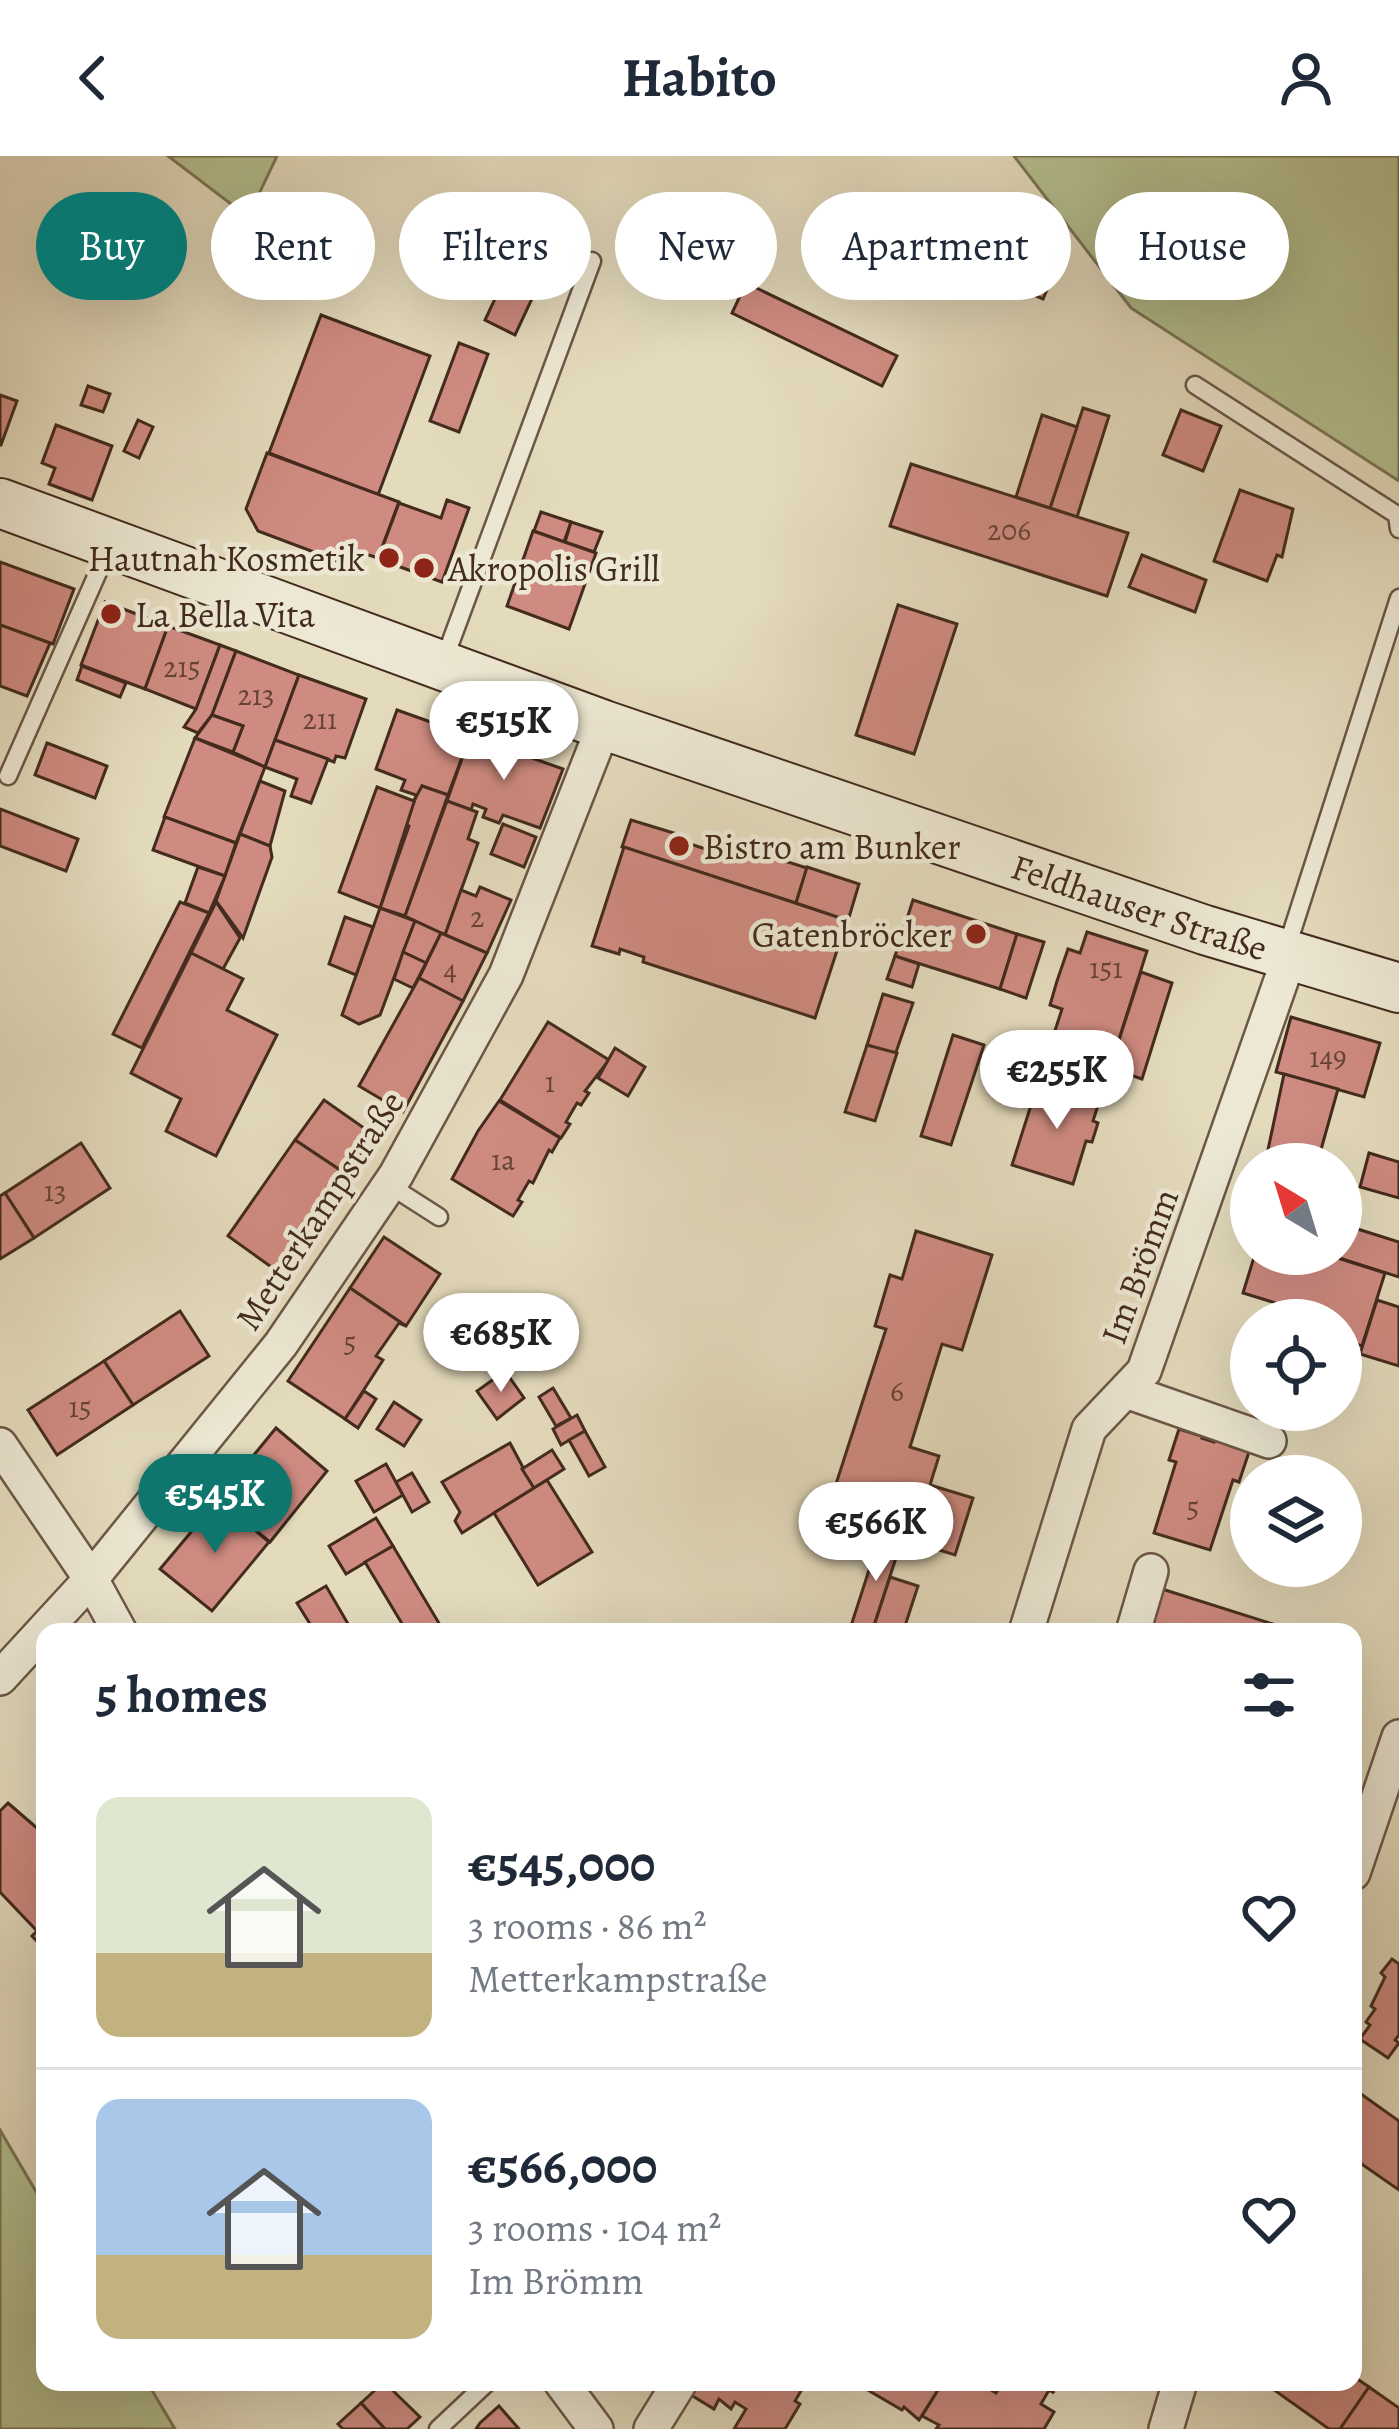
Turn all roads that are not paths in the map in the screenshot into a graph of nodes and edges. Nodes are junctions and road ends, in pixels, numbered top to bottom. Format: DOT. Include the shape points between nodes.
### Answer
graph roads {
  1 [pos="592,261"];
  2 [pos="1195,385"];
  3 [pos="0,502"];
  4 [pos="1399,529"];
  5 [pos="110,544"];
  6 [pos="1399,598"];
  7 [pos="441,666"];
  8 [pos="604,724"];
  9 [pos="8,776"];
  10 [pos="1286,957"];
  11 [pos="1399,988"];
  12 [pos="389,1185"];
  13 [pos="440,1217"];
  14 [pos="1126,1391"];
  15 [pos="1269,1441"];
  16 [pos="0,1445"];
  17 [pos="1151,1571"];
  18 [pos="91,1579"];
  19 [pos="51,1623"];
  20 [pos="115,1623"];
  21 [pos="1029,1623"];
  22 [pos="1135,1623"];
  23 [pos="36,1639"];
  24 [pos="0,1678"];
  25 [pos="1399,1737"];
  26 [pos="1362,1843"];
  27 [pos="478,2391"];
  28 [pos="568,2391"];
  29 [pos="674,2391"];
  30 [pos="1177,2391"];
  31 [pos="438,2429"];
  32 [pos="596,2429"];
  33 [pos="651,2429"];
  34 [pos="1166,2429"];
  1 -- 7 [label="lane"];
  2 -- 4 [label="lane" via="1397,515"];
  3 -- 5 [label="street, Feldhauser Straße"];
  5 -- 7 [label="street, Feldhauser Straße"];
  5 -- 9 [label="lane"];
  6 -- 10 [label="lane"];
  7 -- 8 [label="street, Feldhauser Straße"];
  8 -- 10 [label="street, Feldhauser Straße"];
  8 -- 12 [label="street, Metterkampstraße" via="506,975"];
  10 -- 11 [label="street, Feldhauser Straße"];
  10 -- 14 [label="street, Im Brömm" via="1144,1371"];
  12 -- 13 [label="lane"];
  12 -- 18 [label="street, Metterkampstraße" via="280,1344"];
  14 -- 15 [label="street, Im Brömm"];
  14 -- 21 [label="street, Im Brömm" via="1089,1429"];
  16 -- 18 [label="street"];
  17 -- 22 [label="street"];
  18 -- 19 [label="street, Metterkampstraße"];
  18 -- 20 [label="street"];
  23 -- 24 [label="street, Metterkampstraße"];
  25 -- 26 [label="street"];
  27 -- 31 [label="lane"];
  28 -- 32 [label="street"];
  29 -- 33 [label="street"];
  30 -- 34 [label="street"];
}
